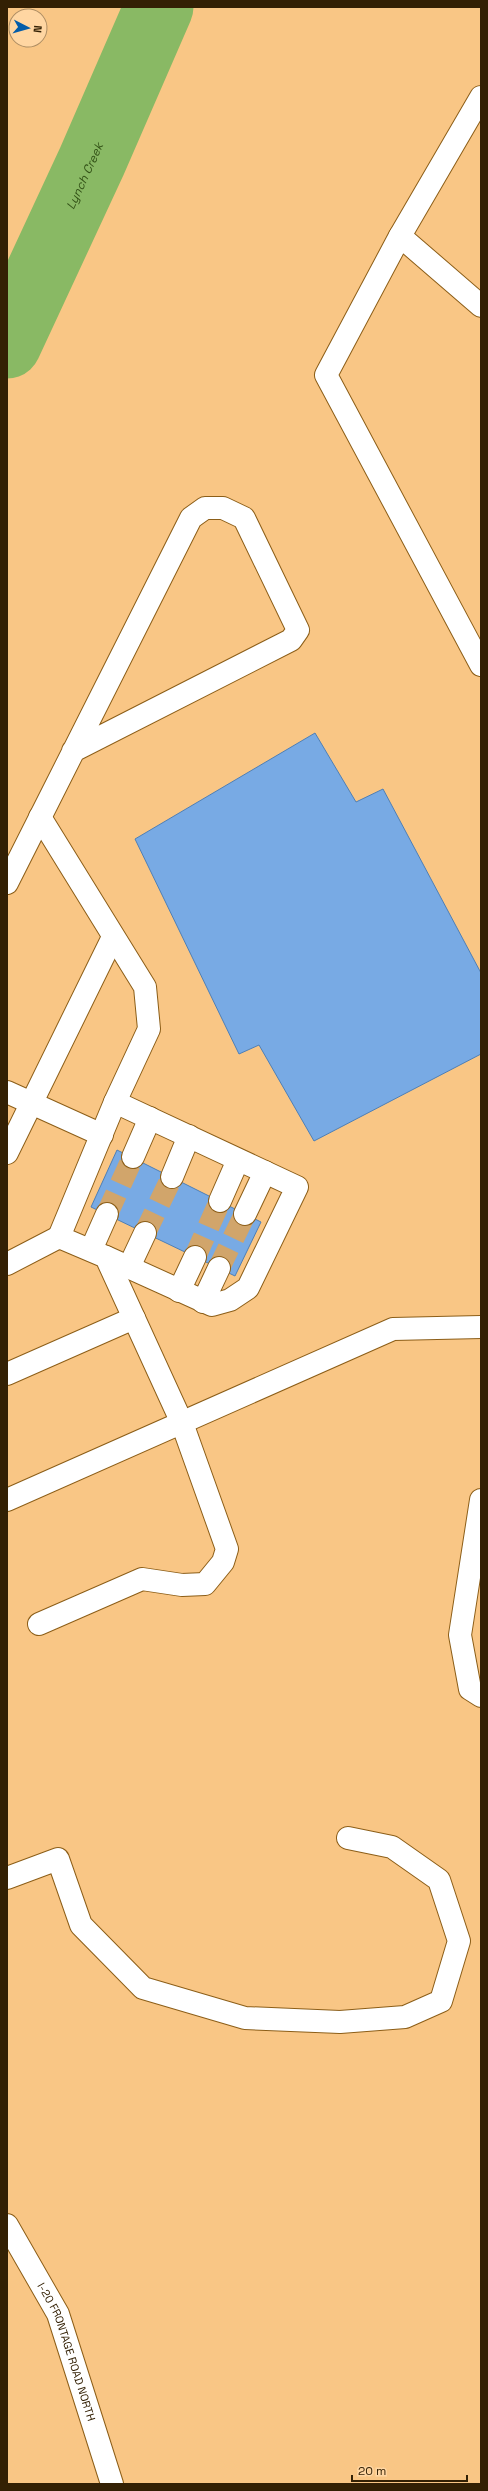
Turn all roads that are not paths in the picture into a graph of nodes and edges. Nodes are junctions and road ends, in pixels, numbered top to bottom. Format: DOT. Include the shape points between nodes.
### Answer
graph roads {
  1 [pos="481,97"];
  2 [pos="400,236"];
  3 [pos="481,306"];
  4 [pos="481,665"];
  5 [pos="73,751"];
  6 [pos="40,817"];
  7 [pos="7,883"];
  8 [pos="113,937"];
  9 [pos="7,1092"];
  10 [pos="115,1102"];
  11 [pos="32,1104"];
  12 [pos="150,1118"];
  13 [pos="102,1135"];
  14 [pos="189,1136"];
  15 [pos="7,1153"];
  16 [pos="133,1157"];
  17 [pos="238,1160"];
  18 [pos="265,1172"];
  19 [pos="172,1177"];
  20 [pos="220,1201"];
  21 [pos="107,1214"];
  22 [pos="245,1214"];
  23 [pos="145,1232"];
  24 [pos="60,1237"];
  25 [pos="98,1254"];
  26 [pos="195,1257"];
  27 [pos="7,1264"];
  28 [pos="129,1267"];
  29 [pos="219,1268"];
  30 [pos="180,1291"];
  31 [pos="203,1302"];
  32 [pos="134,1318"];
  33 [pos="481,1327"];
  34 [pos="7,1374"];
  35 [pos="182,1423"];
  36 [pos="7,1500"];
  37 [pos="481,1500"];
  38 [pos="39,1624"];
  39 [pos="481,1696"];
  40 [pos="348,1838"];
  41 [pos="7,1878"];
  42 [pos="7,2225"];
  43 [pos="112,2484"];
  1 -- 2 [label="street"];
  2 -- 3 [label="street"];
  2 -- 4 [label="street" via="326,375"];
  5 -- 5 [label="street" via="191,518 205,508 223,508 244,518 298,630 291,640"];
  5 -- 6 [label="street"];
  6 -- 7 [label="street"];
  6 -- 8 [label="street"];
  8 -- 10 [label="street" via="145,987 149,1029"];
  8 -- 11 [label="street"];
  9 -- 11 [label="street"];
  10 -- 12 [label="street"];
  10 -- 13 [label="street"];
  11 -- 13 [label="street"];
  11 -- 15 [label="street"];
  12 -- 14 [label="street"];
  12 -- 16 [label="street"];
  13 -- 24 [label="street"];
  14 -- 17 [label="street"];
  14 -- 19 [label="street"];
  17 -- 18 [label="street"];
  17 -- 20 [label="street"];
  18 -- 22 [label="street"];
  18 -- 31 [label="street" via="297,1187 248,1288 230,1300 212,1306"];
  21 -- 25 [label="street"];
  23 -- 28 [label="street"];
  24 -- 25 [label="street"];
  24 -- 27 [label="street"];
  25 -- 28 [label="street"];
  25 -- 32 [label="street"];
  26 -- 30 [label="street"];
  28 -- 30 [label="street"];
  29 -- 31 [label="street"];
  30 -- 31 [label="street"];
  32 -- 34 [label="street"];
  32 -- 35 [label="street"];
  33 -- 35 [label="street" via="393,1329"];
  35 -- 36 [label="street"];
  35 -- 38 [label="street" via="227,1549 223,1562 205,1584 182,1585 142,1579"];
  37 -- 39 [label="street" via="460,1635 470,1689"];
  40 -- 41 [label="street" via="392,1847 439,1880 459,1942 441,2001 405,2017 340,2022 245,2018 143,1988 81,1925 58,1858"];
  42 -- 43 [label="street, I-20 FRONTAGE ROAD NORTH" via="58,2314"];
}
